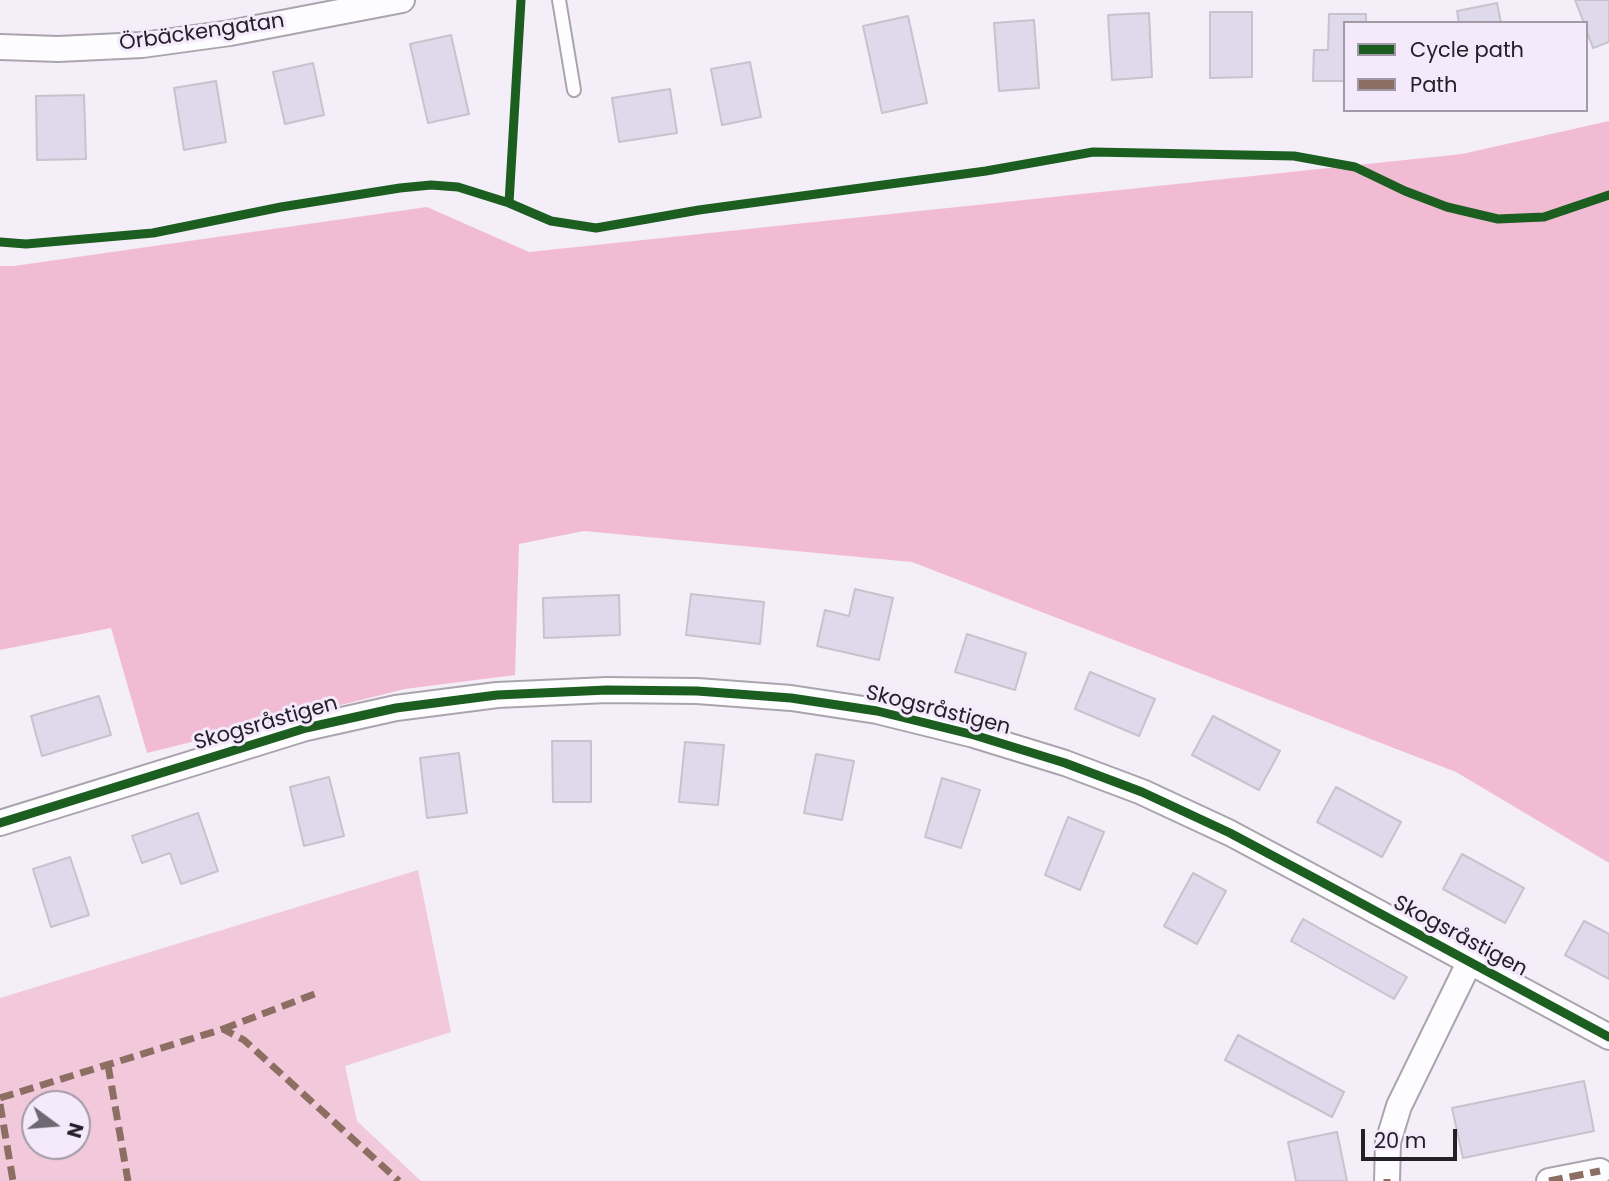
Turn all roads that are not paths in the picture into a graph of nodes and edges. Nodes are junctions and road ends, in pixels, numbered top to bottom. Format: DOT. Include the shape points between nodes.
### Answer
graph roads {
  1 [pos="402,0"];
  2 [pos="559,0"];
  3 [pos="0,47"];
  4 [pos="574,90"];
  5 [pos="0,823"];
  6 [pos="1470,961"];
  7 [pos="1609,1037"];
  8 [pos="1600,1171"];
  9 [pos="1387,1181"];
  10 [pos="1549,1181"];
  1 -- 3 [label="street, Örbäckengatan" via="142,45"];
  2 -- 4 [label="lane"];
  5 -- 6 [label="street, Skogsråstigen" via="306,728 396,708 497,695 607,690 791,698 877,711 974,735 1142,792"];
  6 -- 7 [label="street, Skogsråstigen"];
  6 -- 9 [label="street" via="1399,1107 1388,1142"];
  8 -- 10 [label="street"];
}
